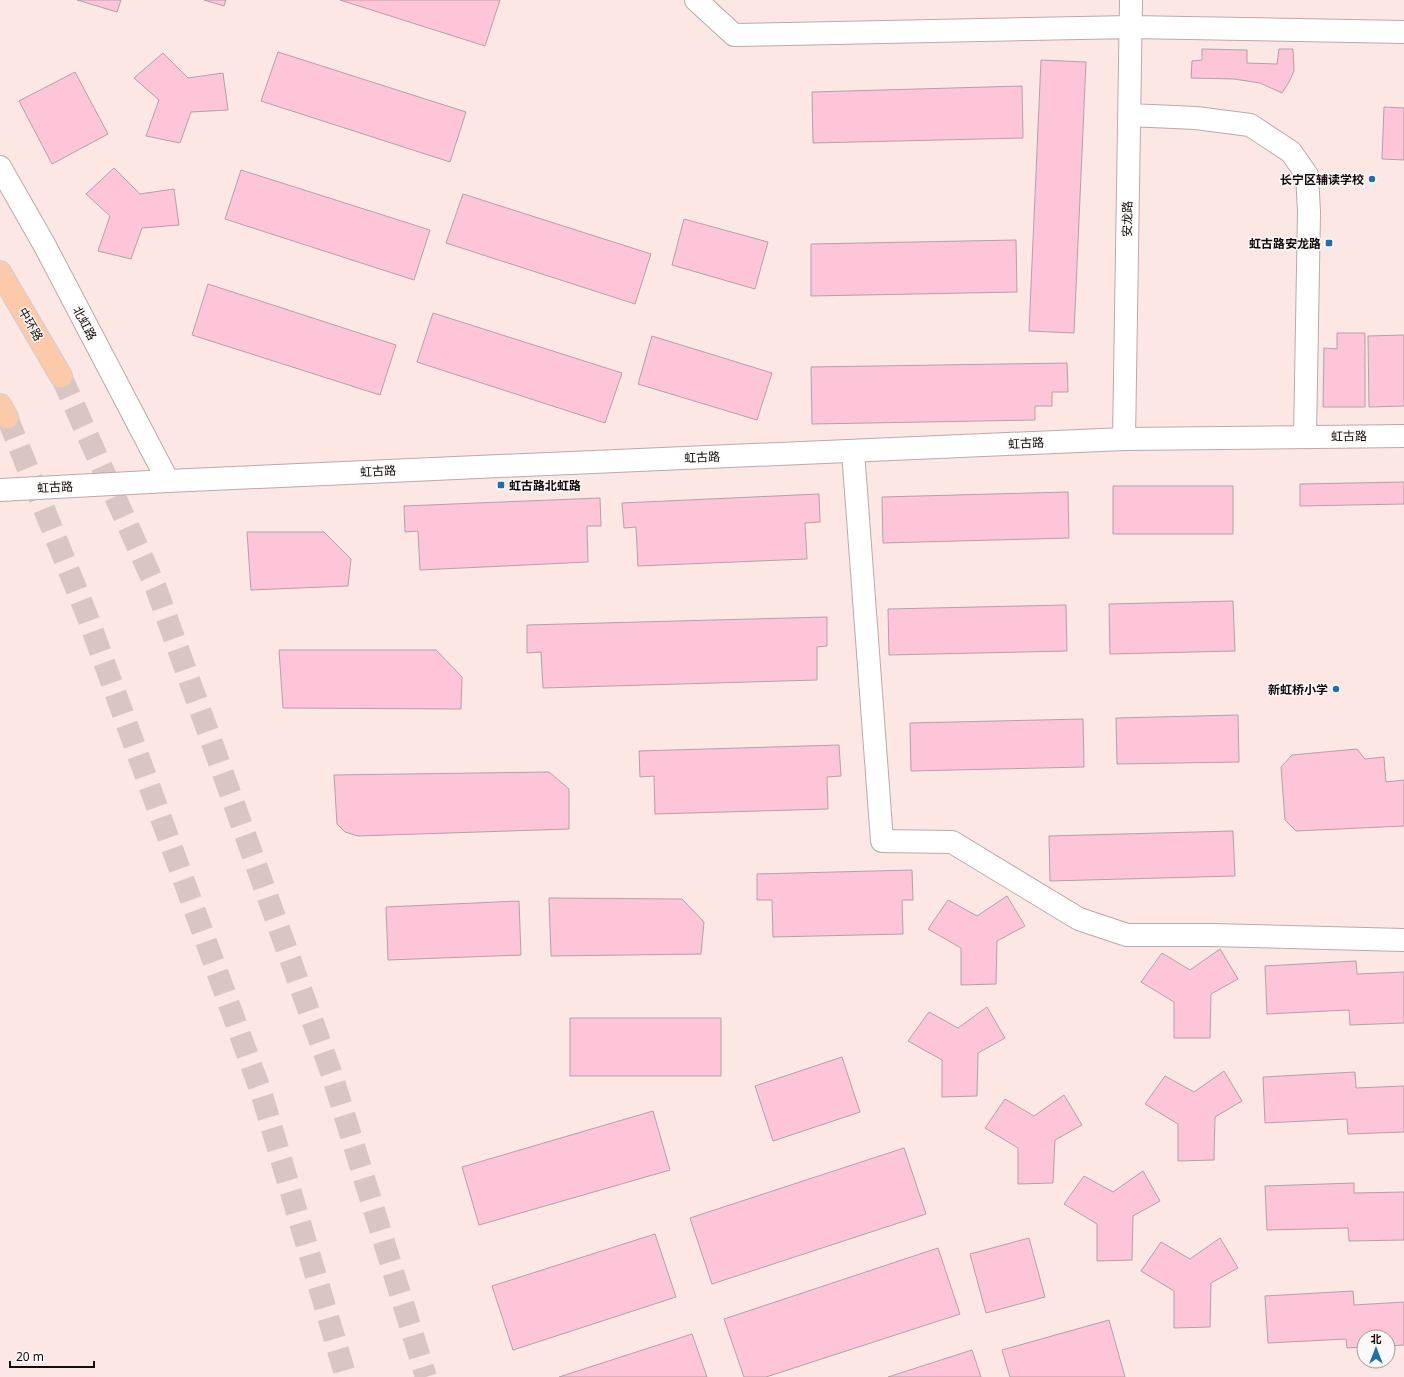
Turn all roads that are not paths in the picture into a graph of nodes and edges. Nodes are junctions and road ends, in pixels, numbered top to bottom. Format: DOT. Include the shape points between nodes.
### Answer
graph roads {
  1 [pos="696,0"];
  2 [pos="1131,0"];
  3 [pos="1131,26"];
  4 [pos="1404,32"];
  5 [pos="1129,115"];
  6 [pos="0,167"];
  7 [pos="0,272"];
  8 [pos="61,376"];
  9 [pos="1404,436"];
  10 [pos="1305,437"];
  11 [pos="1124,439"];
  12 [pos="853,451"];
  13 [pos="168,481"];
  14 [pos="0,490"];
  15 [pos="1404,940"];
  1 -- 3 [label="street" via="734,35"];
  2 -- 3 [label="street, 安龙路"];
  3 -- 4 [label="street"];
  3 -- 5 [label="street, 安龙路"];
  5 -- 10 [label="street" via="1196,118 1250,126 1291,152 1307,175 1309,212"];
  5 -- 11 [label="street, 安龙路"];
  6 -- 13 [label="street, 北虹路" via="45,246"];
  7 -- 8 [label="highway, 中环路"];
  9 -- 10 [label="street, 虹古路"];
  10 -- 11 [label="street, 虹古路"];
  11 -- 12 [label="street, 虹古路"];
  12 -- 13 [label="street, 虹古路"];
  12 -- 15 [label="street" via="882,842 952,842 1079,919 1127,935"];
  13 -- 14 [label="street, 虹古路"];
}
